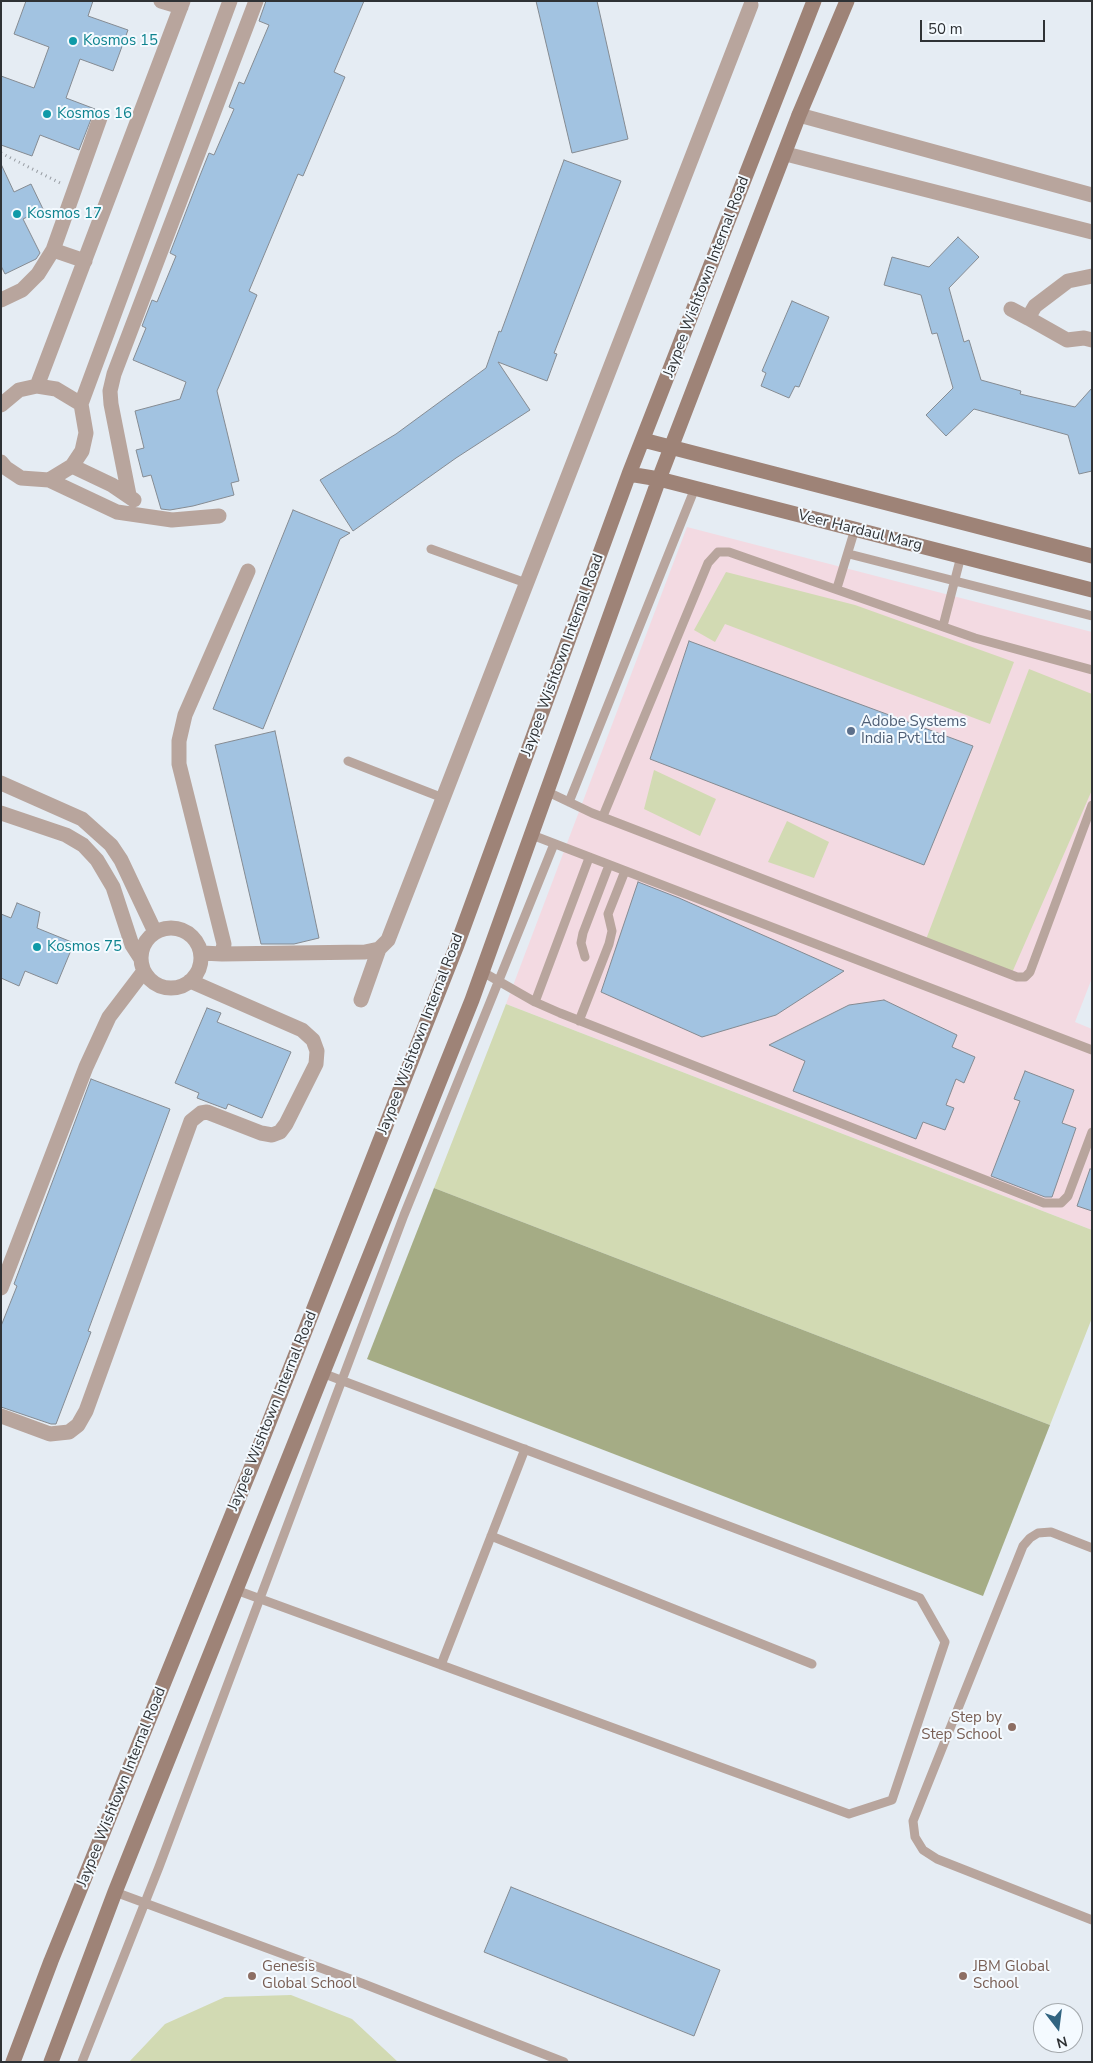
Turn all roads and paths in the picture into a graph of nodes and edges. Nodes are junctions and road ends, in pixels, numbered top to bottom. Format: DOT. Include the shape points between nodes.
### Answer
graph roads {
  1 [pos="161,1"];
  2 [pos="230,1"];
  3 [pos="256,1"];
  4 [pos="814,1"];
  5 [pos="847,1"];
  6 [pos="182,4"];
  7 [pos="751,5"];
  8 [pos="799,115"];
  9 [pos="100,118"];
  10 [pos="1,153"];
  11 [pos="786,154"];
  12 [pos="74,190"];
  13 [pos="1092,195"];
  14 [pos="1092,232"];
  15 [pos="53,250"];
  16 [pos="85,261"];
  17 [pos="1092,276"];
  18 [pos="1,300"];
  19 [pos="1011,309"];
  20 [pos="1028,318"];
  21 [pos="1092,340"];
  22 [pos="37,386"];
  23 [pos="2,402"];
  24 [pos="81,404"];
  25 [pos="643,440"];
  26 [pos="672,449"];
  27 [pos="1,462"];
  28 [pos="72,466"];
  29 [pos="629,474"];
  30 [pos="49,480"];
  31 [pos="659,480"];
  32 [pos="695,488"];
  33 [pos="129,495"];
  34 [pos="138,514"];
  35 [pos="219,516"];
  36 [pos="855,529"];
  37 [pos="431,549"];
  38 [pos="849,554"];
  39 [pos="961,556"];
  40 [pos="1092,556"];
  41 [pos="248,570"];
  42 [pos="954,580"];
  43 [pos="526,583"];
  44 [pos="837,588"];
  45 [pos="1092,590"];
  46 [pos="1092,616"];
  47 [pos="943,626"];
  48 [pos="1092,670"];
  49 [pos="348,761"];
  50 [pos="1,783"];
  51 [pos="548,792"];
  52 [pos="443,798"];
  53 [pos="570,802"];
  54 [pos="1092,805"];
  55 [pos="1,813"];
  56 [pos="603,816"];
  57 [pos="532,835"];
  58 [pos="554,844"];
  59 [pos="589,858"];
  60 [pos="609,865"];
  61 [pos="625,871"];
  62 [pos="155,932"];
  63 [pos="380,949"];
  64 [pos="202,953"];
  65 [pos="222,954"];
  66 [pos="585,957"];
  67 [pos="143,965"];
  68 [pos="481,971"];
  69 [pos="190,981"];
  70 [pos="499,982"];
  71 [pos="361,1000"];
  72 [pos="535,1002"];
  73 [pos="579,1021"];
  74 [pos="1092,1050"];
  75 [pos="1092,1132"];
  76 [pos="1,1288"];
  77 [pos="322,1373"];
  78 [pos="343,1381"];
  79 [pos="1,1416"];
  80 [pos="525,1449"];
  81 [pos="491,1536"];
  82 [pos="1092,1548"];
  83 [pos="236,1590"];
  84 [pos="259,1599"];
  85 [pos="812,1664"];
  86 [pos="441,1665"];
  87 [pos="115,1892"];
  88 [pos="145,1903"];
  89 [pos="1092,1920"];
  90 [pos="13,2062"];
  91 [pos="51,2062"];
  92 [pos="82,2062"];
  93 [pos="564,2062"];
  1 -- 6 [label="street"];
  2 -- 24 [label="street"];
  3 -- 33 [label="street" via="114,374 111,404"];
  4 -- 25 [label="street, Jaypee Wishtown Internal Road"];
  5 -- 8 [label="street, Jaypee Wishtown Internal Road"];
  6 -- 16 [label="street"];
  7 -- 43 [label="street"];
  8 -- 11 [label="street, Jaypee Wishtown Internal Road"];
  8 -- 13 [label="street"];
  9 -- 12 [label="street"];
  10 -- 12 [label="path"];
  11 -- 14 [label="street"];
  11 -- 26 [label="street, Jaypee Wishtown Internal Road"];
  12 -- 15 [label="street"];
  15 -- 16 [label="street"];
  15 -- 18 [label="street" via="38,274 22,290"];
  16 -- 22 [label="street"];
  17 -- 20 [label="street" via="1068,281 1035,306"];
  19 -- 20 [label="street"];
  20 -- 21 [label="street" via="1067,340"];
  22 -- 23 [label="street" via="19,390"];
  22 -- 24 [label="street" via="56,390"];
  24 -- 28 [label="street" via="86,432 82,451"];
  25 -- 26 [label="street"];
  25 -- 29 [label="street, Jaypee Wishtown Internal Road"];
  26 -- 31 [label="street, Jaypee Wishtown Internal Road"];
  26 -- 40 [label="street"];
  27 -- 30 [label="street" via="21,478"];
  28 -- 30 [label="street"];
  28 -- 33 [label="street"];
  29 -- 31 [label="street, Veer Hardaul Marg"];
  29 -- 90 [label="street, Jaypee Wishtown Internal Road" via="457,945 252,1468"];
  30 -- 34 [label="street" via="117,512"];
  31 -- 32 [label="street, Veer Hardaul Marg"];
  31 -- 51 [label="street, Jaypee Wishtown Internal Road"];
  32 -- 36 [label="street, Veer Hardaul Marg"];
  32 -- 53 [label="lane"];
  33 -- 34 [label="street"];
  34 -- 35 [label="street" via="172,520"];
  36 -- 38 [label="lane"];
  36 -- 39 [label="street, Veer Hardaul Marg"];
  37 -- 43 [label="lane"];
  38 -- 42 [label="lane"];
  38 -- 44 [label="lane"];
  39 -- 42 [label="lane"];
  39 -- 45 [label="street, Veer Hardaul Marg"];
  41 -- 65 [label="street" via="186,715 179,741 179,764 224,944"];
  42 -- 46 [label="lane"];
  42 -- 47 [label="lane"];
  43 -- 52 [label="street"];
  44 -- 47 [label="lane"];
  44 -- 56 [label="lane" via="729,552 718,552 712,556"];
  47 -- 48 [label="lane" via="994,644"];
  49 -- 52 [label="lane"];
  50 -- 62 [label="street" via="82,819 111,845"];
  51 -- 53 [label="lane"];
  51 -- 57 [label="street, Jaypee Wishtown Internal Road"];
  52 -- 63 [label="street" via="388,940"];
  53 -- 56 [label="lane"];
  54 -- 56 [label="lane" via="1030,972 1025,977 1017,977"];
  55 -- 67 [label="street" via="66,835 83,845 97,860 113,887 132,945"];
  57 -- 58 [label="lane"];
  57 -- 68 [label="street, Jaypee Wishtown Internal Road"];
  58 -- 59 [label="lane"];
  58 -- 70 [label="lane"];
  59 -- 60 [label="lane"];
  59 -- 72 [label="lane"];
  60 -- 61 [label="lane"];
  60 -- 66 [label="lane" via="583,932 581,950"];
  61 -- 73 [label="lane" via="608,914 612,931 609,944"];
  61 -- 74 [label="lane"];
  62 -- 64 [label="street" via="169,928 183,930 195,938"];
  62 -- 67 [label="street" via="143,948"];
  63 -- 65 [label="street" via="365,952"];
  63 -- 71 [label="street"];
  64 -- 65 [label="street"];
  64 -- 69 [label="street" via="201,966"];
  67 -- 69 [label="street" via="151,980 161,986 173,988"];
  67 -- 76 [label="street" via="109,1017 86,1067"];
  68 -- 70 [label="lane"];
  68 -- 77 [label="street, Jaypee Wishtown Internal Road"];
  69 -- 79 [label="street" via="302,1030 313,1040 317,1051 316,1064 280,1132 272,1135 261,1133 207,1112 191,1121 86,1411 78,1425 68,1432 50,1434"];
  70 -- 72 [label="lane"];
  70 -- 78 [label="lane" via="404,1215"];
  72 -- 73 [label="lane"];
  73 -- 75 [label="lane" via="1044,1203 1061,1203 1068,1196"];
  77 -- 78 [label="lane"];
  77 -- 83 [label="street, Jaypee Wishtown Internal Road"];
  78 -- 80 [label="lane"];
  78 -- 84 [label="lane"];
  80 -- 81 [label="lane"];
  80 -- 86 [label="lane" via="920,1598 945,1642 892,1800 849,1814"];
  81 -- 85 [label="lane"];
  81 -- 86 [label="lane"];
  82 -- 89 [label="lane" via="1051,1532 1038,1533 1023,1546 914,1821 915,1837 922,1850 937,1860"];
  83 -- 84 [label="lane"];
  83 -- 87 [label="street, Jaypee Wishtown Internal Road"];
  84 -- 86 [label="lane"];
  84 -- 88 [label="lane"];
  87 -- 88 [label="lane"];
  87 -- 91 [label="street, Jaypee Wishtown Internal Road"];
  88 -- 92 [label="lane"];
  88 -- 93 [label="lane"];
}
